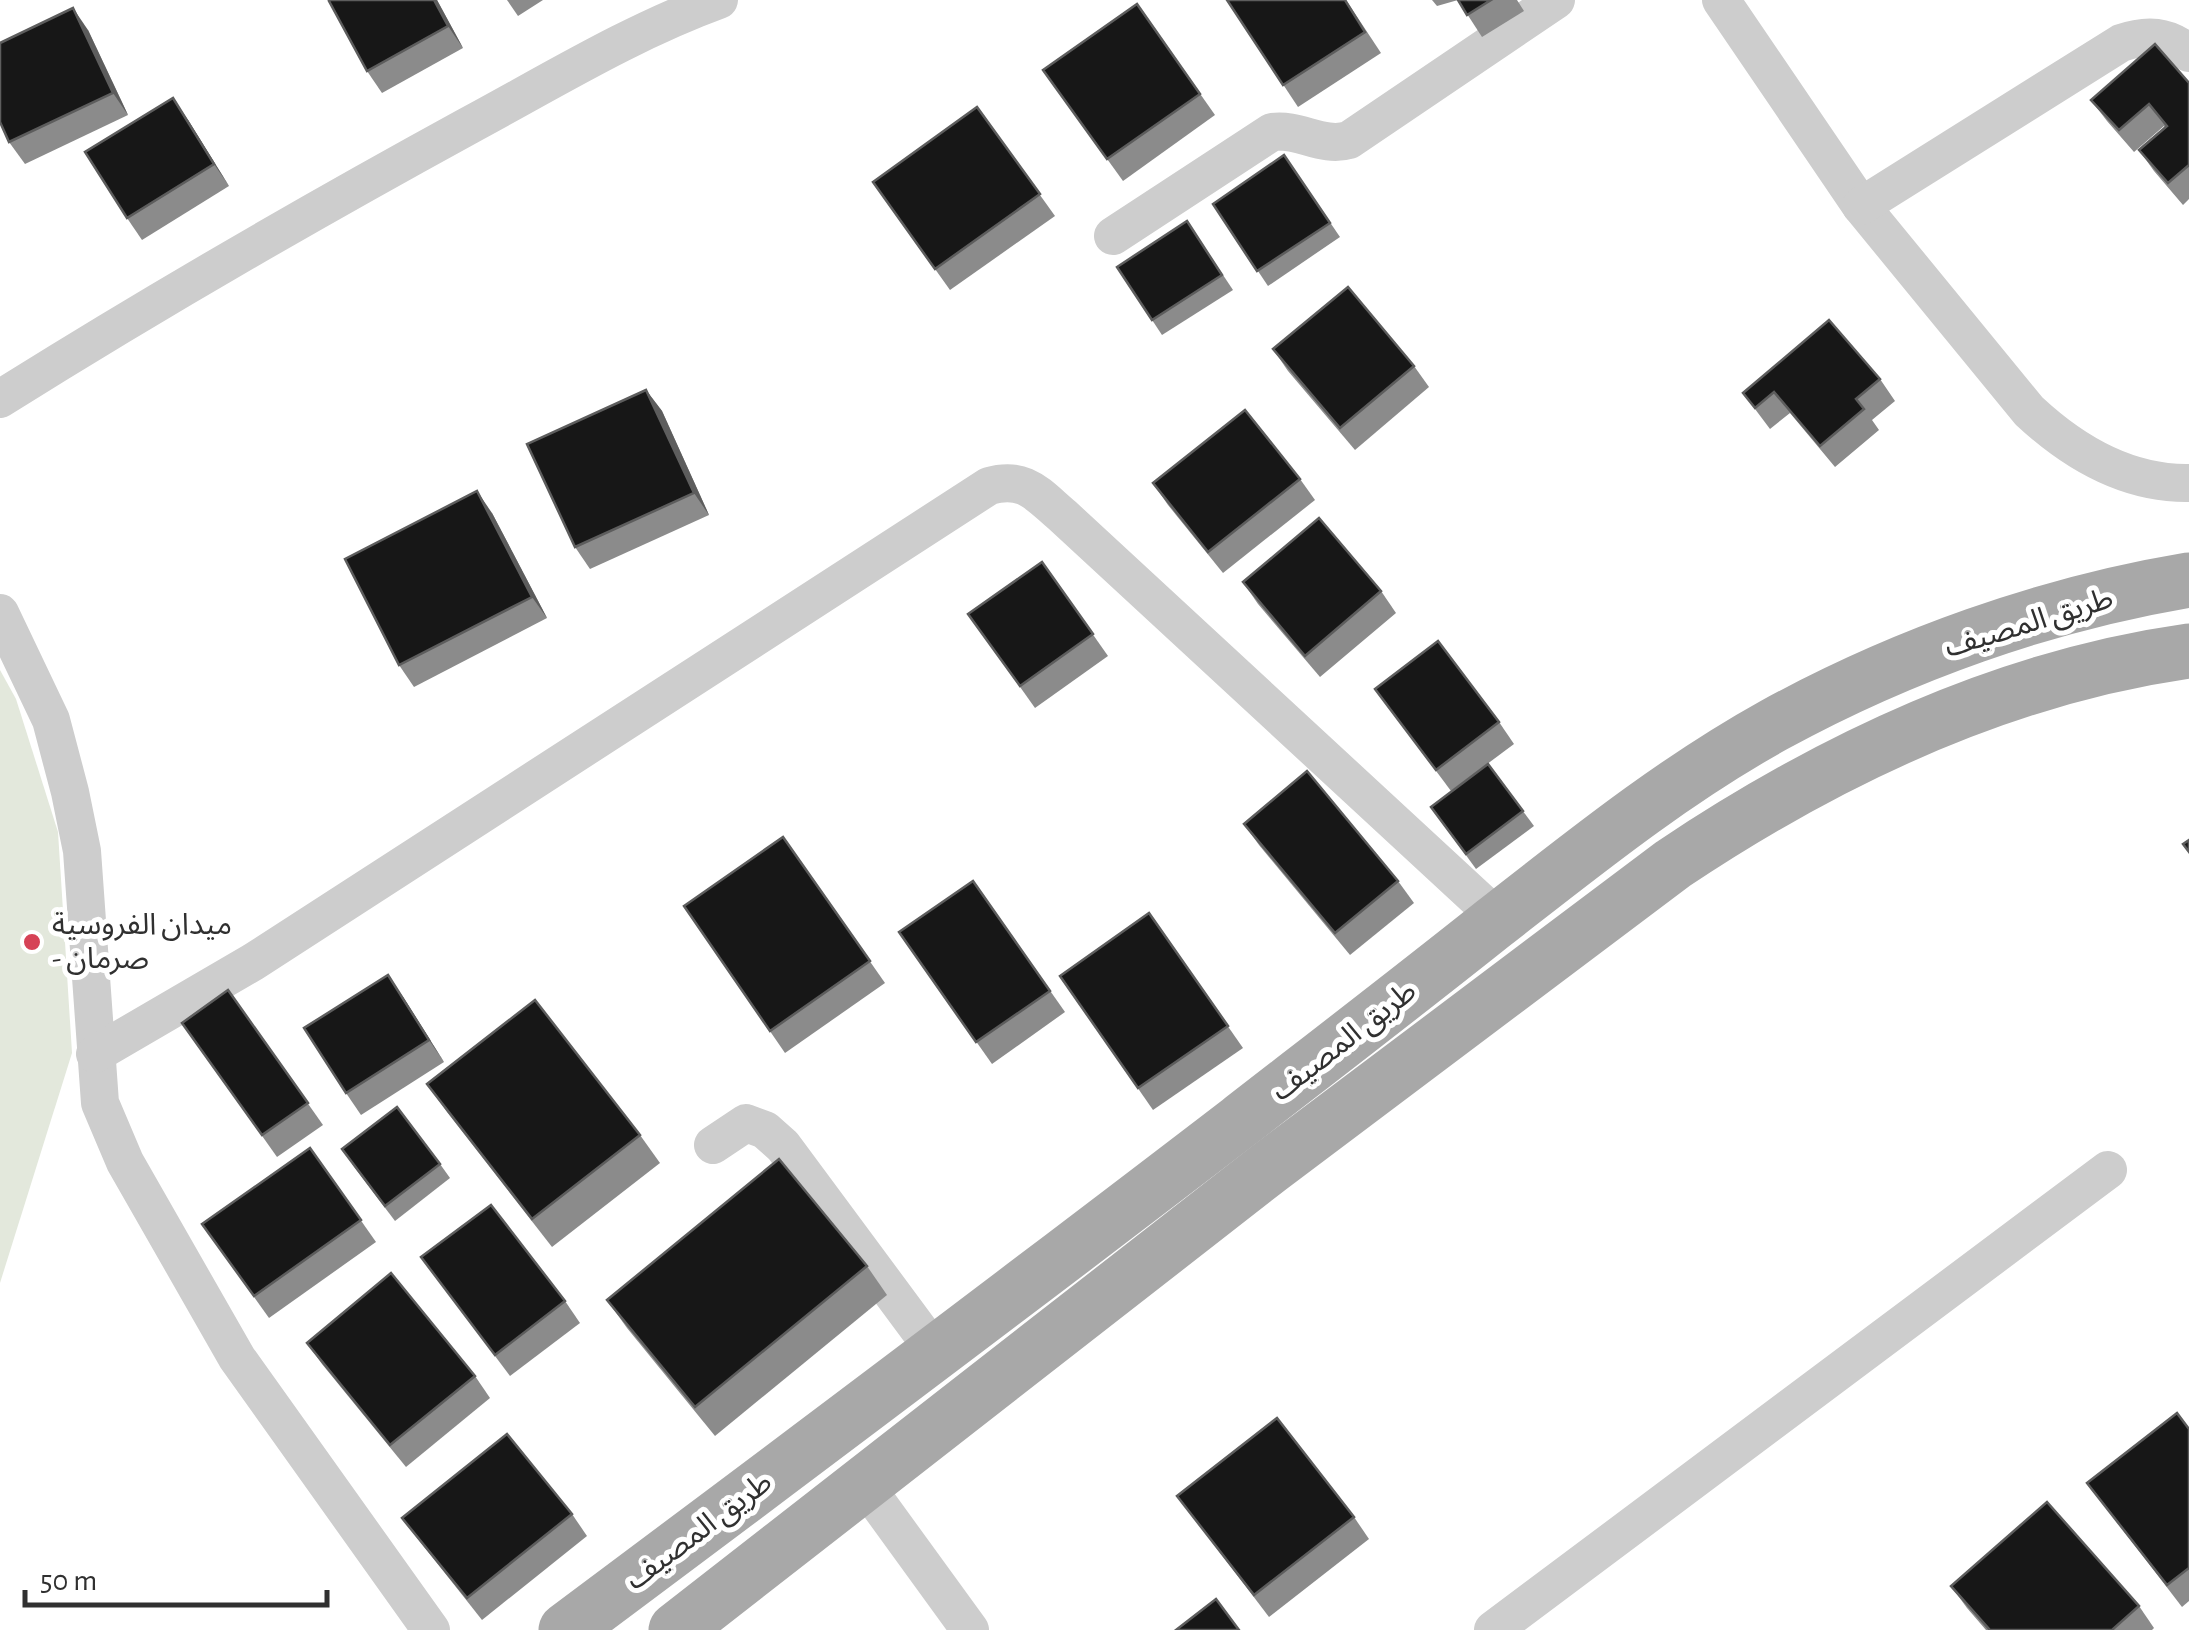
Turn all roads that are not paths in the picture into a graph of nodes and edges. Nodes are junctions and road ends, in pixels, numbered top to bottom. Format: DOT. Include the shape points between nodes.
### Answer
graph roads {
  1 [pos="720,0"];
  2 [pos="1556,0"];
  3 [pos="1721,0"];
  4 [pos="2189,53"];
  5 [pos="1861,206"];
  6 [pos="1114,236"];
  7 [pos="0,399"];
  8 [pos="2189,483"];
  9 [pos="2189,580"];
  10 [pos="0,613"];
  11 [pos="2189,651"];
  12 [pos="1500,919"];
  13 [pos="95,1054"];
  14 [pos="713,1145"];
  15 [pos="2108,1170"];
  16 [pos="937,1354"];
  17 [pos="864,1484"];
  18 [pos="430,1630"];
  19 [pos="566,1630"];
  20 [pos="676,1630"];
  21 [pos="970,1630"];
  22 [pos="1493,1630"];
  1 -- 7 [label="street" via="632,37 415,155"];
  2 -- 6 [label="street" via="1349,140 1272,132"];
  3 -- 5 [label="street"];
  4 -- 5 [label="street" via="2158,37 2121,42"];
  5 -- 8 [label="street" via="2000,378 2058,437 2089,458 2138,476"];
  9 -- 12 [label="main road, طريق المصيف" via="1982,634 1843,689 1698,771"];
  10 -- 13 [label="street" via="50,720 70,792 82,852"];
  11 -- 17 [label="main road, طريق المصيف" via="2058,679 1936,721 1743,818 1270,1166"];
  12 -- 13 [label="street" via="1063,516 1027,485 1008,481 989,486 253,962"];
  12 -- 16 [label="main road, طريق المصيف"];
  13 -- 18 [label="street" via="100,1102 184,1268 237,1358"];
  14 -- 16 [label="street" via="746,1123 784,1146"];
  15 -- 22 [label="street"];
  16 -- 19 [label="main road, طريق المصيف"];
  17 -- 20 [label="main road, طريق المصيف"];
  17 -- 21 [label="street"];
}
